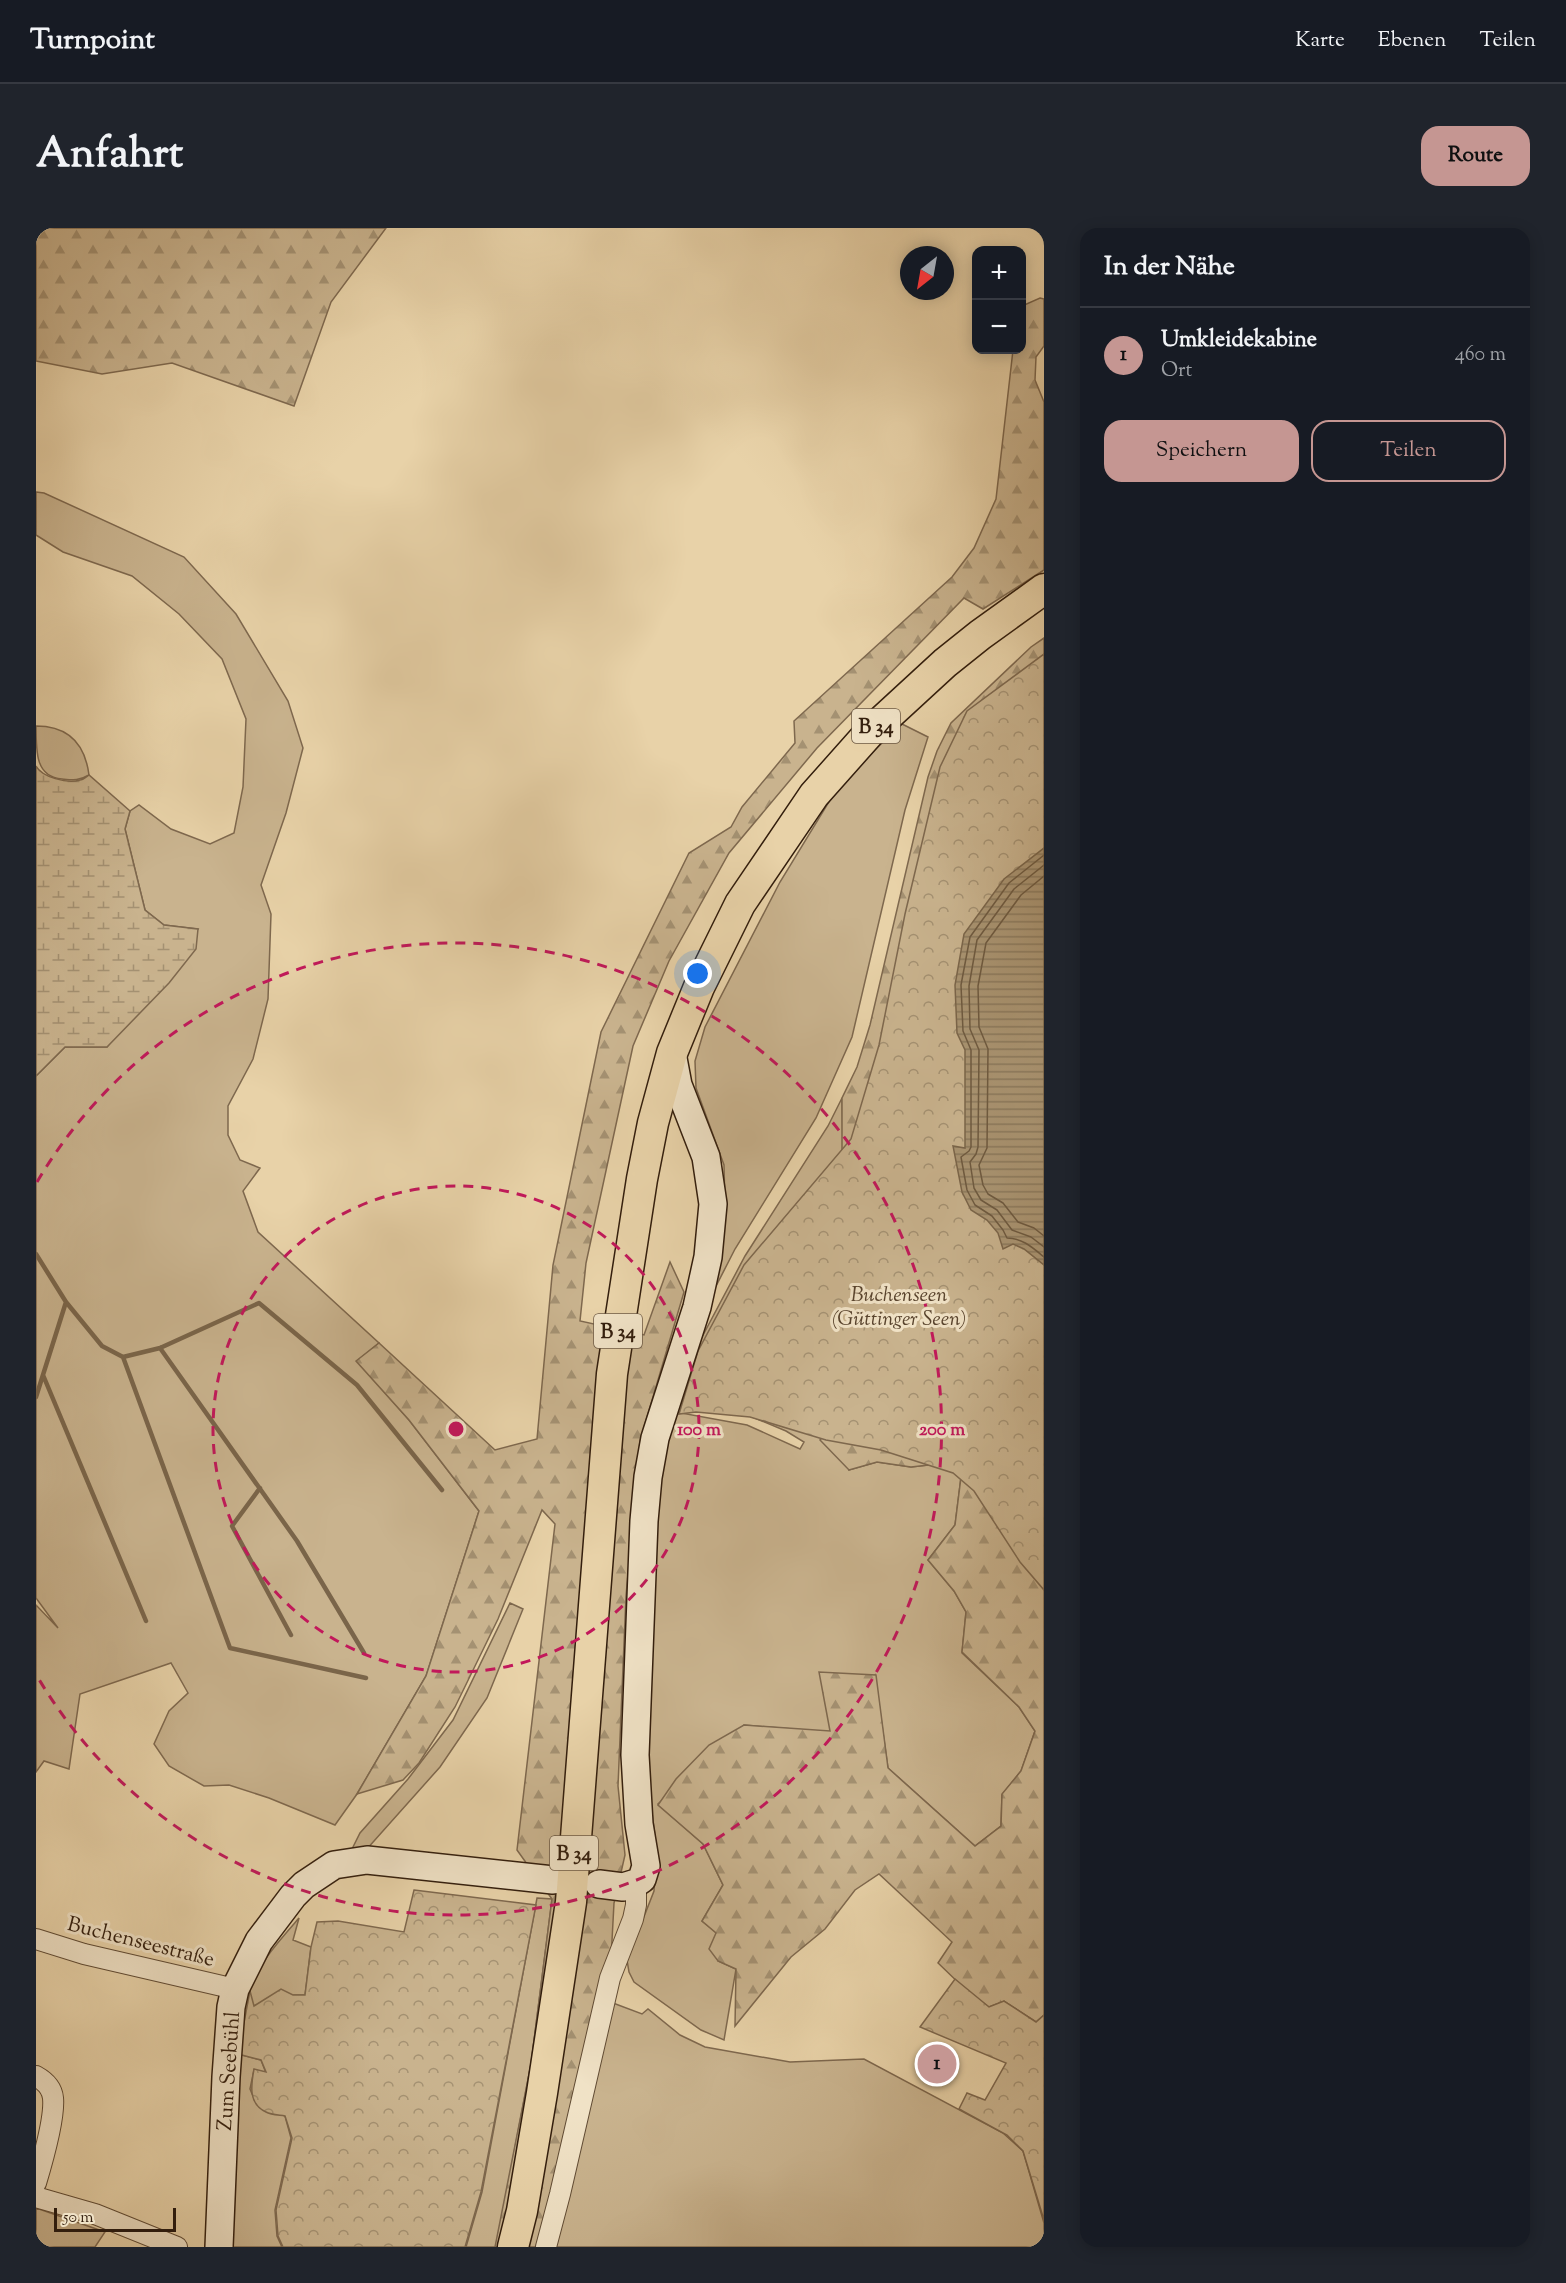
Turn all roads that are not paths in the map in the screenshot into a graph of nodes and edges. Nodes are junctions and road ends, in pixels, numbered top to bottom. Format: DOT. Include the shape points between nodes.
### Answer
graph roads {
  1 [pos="1044,590"];
  2 [pos="672,1053"];
  3 [pos="553,1881"];
  4 [pos="636,1883"];
  5 [pos="599,1884"];
  6 [pos="36,1939"];
  7 [pos="235,1989"];
  8 [pos="36,2076"];
  9 [pos="36,2183"];
  10 [pos="36,2197"];
  11 [pos="177,2247"];
  12 [pos="219,2247"];
  13 [pos="513,2247"];
  14 [pos="546,2247"];
  1 -- 2 [label="main road, B 34" via="945,663 870,732 814,795 740,904 695,995"];
  2 -- 4 [label="main road" via="678,1085 706,1157 713,1204 708,1257 689,1336 655,1438 648,1477 635,1755 646,1866 642,1879"];
  2 -- 13 [label="main road, B 34" via="642,1179 612,1374 570,1902 530,2164"];
  3 -- 7 [label="main road, Zum Seebühl" via="367,1860 334,1865 304,1885 282,1910 259,1941"];
  4 -- 5 [label="main road" via="623,1887"];
  4 -- 14 [label="street" via="635,1912 610,1978"];
  6 -- 7 [label="street, Buchenseestraße"];
  7 -- 12 [label="main road, Zum Seebühl" via="229,2018"];
  8 -- 9 [label="street" via="47,2083 53,2098"];
  10 -- 11 [label="street" via="95,2214"];
}
